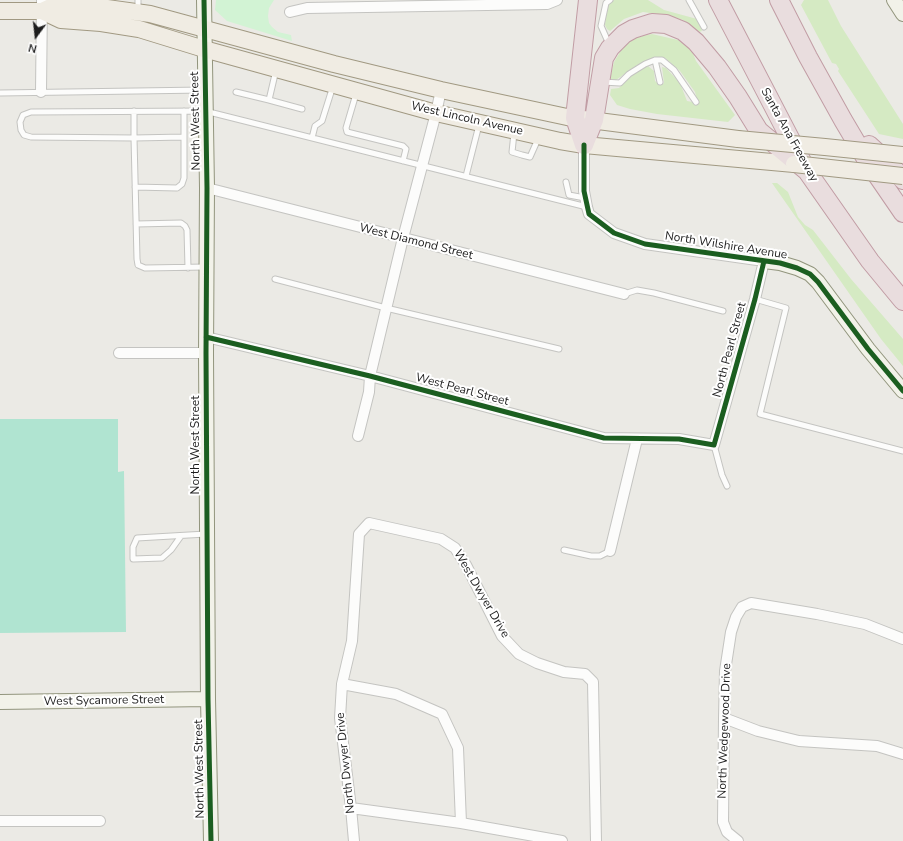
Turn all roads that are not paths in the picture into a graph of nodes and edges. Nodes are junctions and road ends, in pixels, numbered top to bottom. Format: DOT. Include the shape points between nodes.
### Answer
graph roads {
  1 [pos="204,0"];
  2 [pos="557,0"];
  3 [pos="588,0"];
  4 [pos="610,0"];
  5 [pos="690,0"];
  6 [pos="718,0"];
  7 [pos="779,0"];
  8 [pos="390,3"];
  9 [pos="42,6"];
  10 [pos="138,6"];
  11 [pos="0,11"];
  12 [pos="290,12"];
  13 [pos="704,27"];
  14 [pos="204,28"];
  15 [pos="610,48"];
  16 [pos="204,50"];
  17 [pos="656,60"];
  18 [pos="276,69"];
  19 [pos="600,82"];
  20 [pos="660,82"];
  21 [pos="333,85"];
  22 [pos="205,90"];
  23 [pos="441,90"];
  24 [pos="41,92"];
  25 [pos="236,92"];
  26 [pos="357,92"];
  27 [pos="0,93"];
  28 [pos="269,100"];
  29 [pos="696,102"];
  30 [pos="302,109"];
  31 [pos="134,111"];
  32 [pos="184,111"];
  33 [pos="205,111"];
  34 [pos="436,113"];
  35 [pos="575,118"];
  36 [pos="594,120"];
  37 [pos="843,120"];
  38 [pos="480,122"];
  39 [pos="515,130"];
  40 [pos="540,136"];
  41 [pos="184,137"];
  42 [pos="134,138"];
  43 [pos="312,138"];
  44 [pos="584,145"];
  45 [pos="903,155"];
  46 [pos="403,161"];
  47 [pos="422,166"];
  48 [pos="807,171"];
  49 [pos="466,176"];
  50 [pos="903,176"];
  51 [pos="903,180"];
  52 [pos="566,182"];
  53 [pos="135,187"];
  54 [pos="207,188"];
  55 [pos="586,202"];
  56 [pos="903,213"];
  57 [pos="136,224"];
  58 [pos="403,238"];
  59 [pos="764,261"];
  60 [pos="207,267"];
  61 [pos="188,268"];
  62 [pos="275,279"];
  63 [pos="624,294"];
  64 [pos="755,299"];
  65 [pos="903,301"];
  66 [pos="386,308"];
  67 [pos="723,311"];
  68 [pos="206,337"];
  69 [pos="559,349"];
  70 [pos="206,353"];
  71 [pos="120,354"];
  72 [pos="370,376"];
  73 [pos="903,391"];
  74 [pos="358,436"];
  75 [pos="637,439"];
  76 [pos="714,445"];
  77 [pos="903,451"];
  78 [pos="727,486"];
  79 [pos="369,523"];
  80 [pos="207,534"];
  81 [pos="181,536"];
  82 [pos="564,550"];
  83 [pos="610,551"];
  84 [pos="903,639"];
  85 [pos="342,684"];
  86 [pos="208,699"];
  87 [pos="0,702"];
  88 [pos="724,718"];
  89 [pos="903,754"];
  90 [pos="351,808"];
  91 [pos="0,821"];
  92 [pos="100,821"];
  93 [pos="461,823"];
  94 [pos="211,841"];
  95 [pos="354,841"];
  96 [pos="562,841"];
  97 [pos="596,841"];
  98 [pos="738,841"];
  1 -- 14 [label="street, North West Street"];
  2 -- 8 [label="street" via="547,4"];
  3 -- 35 [label="highway"];
  4 -- 15 [label="lane" via="606,4 601,26"];
  5 -- 13 [label="lane"];
  6 -- 48 [label="highway, Santa Ana Freeway"];
  7 -- 37 [label="highway"];
  8 -- 12 [label="street" via="306,8"];
  9 -- 10 [label="main road, West Lincoln Avenue"];
  9 -- 11 [label="main road, West Lincoln Avenue"];
  9 -- 16 [label="main road, West Lincoln Avenue" via="61,20 139,29"];
  9 -- 24 [label="street"];
  10 -- 14 [label="main road, West Lincoln Avenue" via="150,14"];
  14 -- 16 [label="street, North West Street"];
  14 -- 23 [label="main road, West Lincoln Avenue"];
  15 -- 19 [label="highway" via="604,58"];
  15 -- 48 [label="highway" via="632,29 652,23 666,24 683,31 717,67 758,131"];
  16 -- 18 [label="main road, West Lincoln Avenue"];
  16 -- 22 [label="street, North West Street"];
  17 -- 19 [label="lane" via="629,74 620,83"];
  17 -- 20 [label="lane"];
  17 -- 29 [label="lane" via="662,60 674,70"];
  18 -- 21 [label="main road, West Lincoln Avenue"];
  18 -- 28 [label="lane"];
  19 -- 36 [label="highway"];
  21 -- 26 [label="main road, West Lincoln Avenue"];
  21 -- 43 [label="lane" via="322,121 315,126"];
  22 -- 24 [label="lane"];
  22 -- 33 [label="street, North West Street"];
  23 -- 34 [label="street"];
  23 -- 35 [label="main road, West Lincoln Avenue"];
  24 -- 27 [label="lane"];
  25 -- 28 [label="lane"];
  26 -- 34 [label="main road, West Lincoln Avenue"];
  26 -- 46 [label="lane" via="347,132 403,146 406,149"];
  28 -- 30 [label="lane"];
  31 -- 32 [label="lane"];
  31 -- 42 [label="lane"];
  31 -- 42 [label="lane" via="31,112 23,115 20,122 24,135 30,137"];
  32 -- 33 [label="lane"];
  32 -- 41 [label="lane"];
  33 -- 43 [label="lane"];
  33 -- 54 [label="street, North West Street"];
  34 -- 38 [label="main road, West Lincoln Avenue"];
  34 -- 47 [label="street"];
  35 -- 36 [label="main road, West Lincoln Avenue"];
  35 -- 44 [label="highway"];
  36 -- 44 [label="highway"];
  36 -- 45 [label="main road, West Lincoln Avenue, bridge" via="738,139"];
  37 -- 51 [label="highway" via="892,166"];
  37 -- 56 [label="highway"];
  38 -- 39 [label="main road, West Lincoln Avenue"];
  38 -- 49 [label="lane"];
  39 -- 40 [label="main road, West Lincoln Avenue"];
  39 -- 40 [label="lane" via="512,152 530,157"];
  40 -- 44 [label="main road, West Lincoln Avenue"];
  41 -- 42 [label="lane"];
  41 -- 53 [label="lane" via="182,184 177,188"];
  42 -- 53 [label="lane"];
  43 -- 46 [label="lane"];
  44 -- 50 [label="main road, West Lincoln Avenue, bridge"];
  44 -- 55 [label="street"];
  46 -- 47 [label="lane"];
  47 -- 49 [label="lane"];
  47 -- 58 [label="street"];
  48 -- 65 [label="highway, Santa Ana Freeway" via="870,261"];
  49 -- 55 [label="lane"];
  52 -- 55 [label="lane" via="569,195"];
  53 -- 57 [label="lane"];
  54 -- 58 [label="street, West Diamond Street"];
  54 -- 60 [label="street, North West Street"];
  55 -- 59 [label="street, North Wilshire Avenue" via="590,214 614,233 646,244"];
  57 -- 61 [label="lane" via="138,265 145,268"];
  57 -- 61 [label="lane" via="180,223 185,226"];
  58 -- 63 [label="street, West Diamond Street"];
  58 -- 66 [label="street"];
  59 -- 64 [label="street, North Pearl Street"];
  59 -- 73 [label="street, North Wilshire Avenue" via="780,263 810,274"];
  60 -- 61 [label="lane"];
  60 -- 68 [label="street, North West Street"];
  62 -- 66 [label="lane"];
  63 -- 67 [label="lane" via="637,290"];
  64 -- 76 [label="street, North Pearl Street"];
  64 -- 77 [label="lane" via="786,308 760,414"];
  66 -- 69 [label="lane"];
  66 -- 72 [label="street"];
  68 -- 70 [label="street, North West Street"];
  68 -- 72 [label="street, West Pearl Street"];
  70 -- 71 [label="street"];
  70 -- 80 [label="street, North West Street"];
  72 -- 74 [label="street" via="369,392"];
  72 -- 75 [label="street, West Pearl Street" via="604,438"];
  75 -- 76 [label="street, West Pearl Street" via="679,438"];
  75 -- 83 [label="street"];
  76 -- 78 [label="lane"];
  79 -- 85 [label="street, North Dwyer Drive" via="358,534 352,640"];
  79 -- 97 [label="street, West Dwyer Drive" via="441,539 455,548 502,636 519,654 536,663 564,672 584,674 594,682"];
  80 -- 81 [label="lane"];
  80 -- 86 [label="street, North West Street"];
  81 -- 81 [label="lane" via="137,538 133,547 133,559 162,558"];
  82 -- 83 [label="lane" via="591,556 600,556"];
  84 -- 88 [label="street, North Wedgewood Drive" via="866,624 751,602 742,607 731,632"];
  85 -- 90 [label="street, North Dwyer Drive" via="340,718"];
  85 -- 93 [label="street" via="396,694 442,714 458,748"];
  86 -- 87 [label="street, West Sycamore Street"];
  86 -- 94 [label="street, North West Street"];
  88 -- 89 [label="street" via="758,731 799,741 876,746"];
  88 -- 98 [label="street, North Wedgewood Drive" via="723,822 727,832"];
  90 -- 93 [label="street"];
  90 -- 95 [label="street, North Dwyer Drive"];
  91 -- 92 [label="street"];
  93 -- 96 [label="street"];
}
